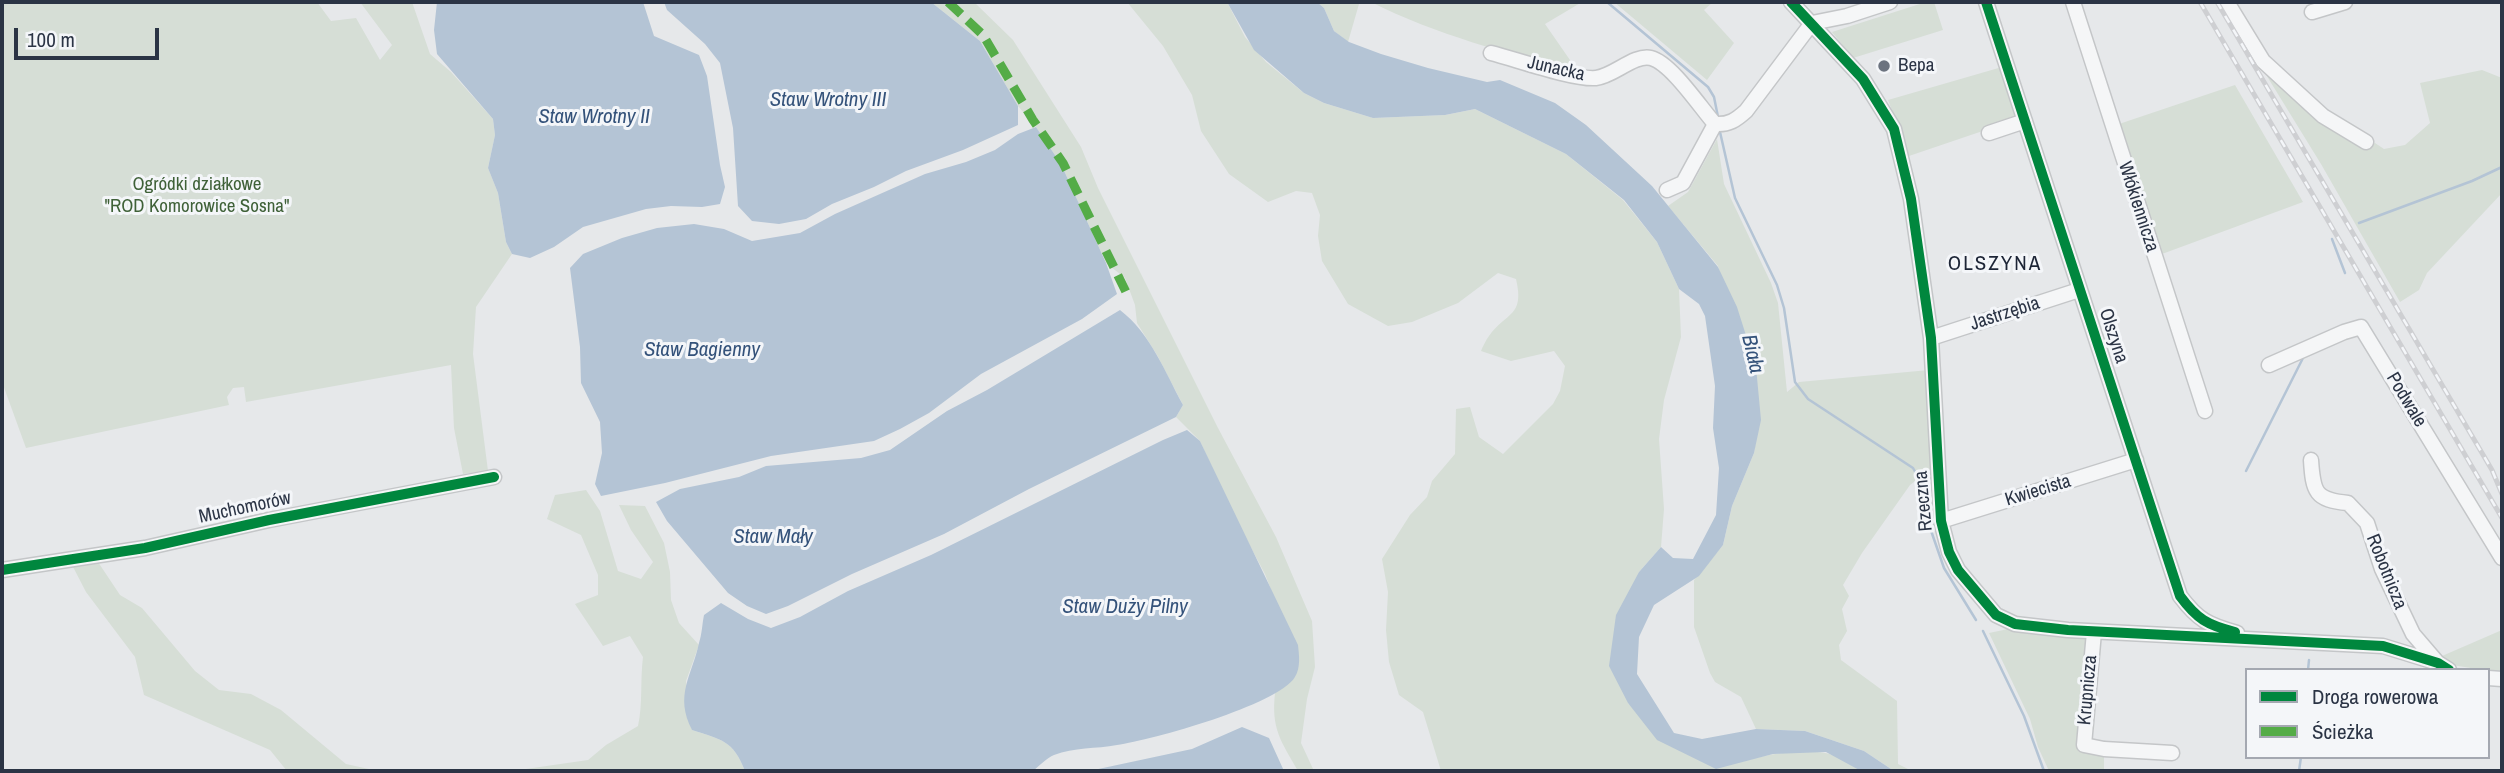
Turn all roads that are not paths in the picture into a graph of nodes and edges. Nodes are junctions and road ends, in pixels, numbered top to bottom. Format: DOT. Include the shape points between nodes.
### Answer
graph roads {
  1 [pos="1791,2"];
  2 [pos="1890,2"];
  3 [pos="1986,2"];
  4 [pos="2073,2"];
  5 [pos="2227,2"];
  6 [pos="2346,2"];
  7 [pos="2312,12"];
  8 [pos="1812,23"];
  9 [pos="1490,53"];
  10 [pos="2025,121"];
  11 [pos="1715,124"];
  12 [pos="1989,133"];
  13 [pos="2366,142"];
  14 [pos="1667,190"];
  15 [pos="2079,290"];
  16 [pos="1931,338"];
  17 [pos="2269,365"];
  18 [pos="2205,411"];
  19 [pos="2136,460"];
  20 [pos="2311,460"];
  21 [pos="494,477"];
  22 [pos="1941,522"];
  23 [pos="2502,558"];
  24 [pos="2,570"];
  25 [pos="2094,632"];
  26 [pos="2255,638"];
  27 [pos="2443,666"];
  28 [pos="2172,753"];
  1 -- 8 [label="street, Rzeczna"];
  2 -- 8 [label="street"];
  3 -- 10 [label="street, Olszyna"];
  4 -- 18 [label="street, Włókiennicza"];
  5 -- 13 [label="street" via="2263,61 2323,116"];
  6 -- 7 [label="street"];
  8 -- 11 [label="street" via="1746,111 1735,121"];
  8 -- 16 [label="street, Rzeczna" via="1863,79 1895,129 1911,199"];
  9 -- 11 [label="street, Junacka" via="1579,78 1610,74 1649,58 1665,65"];
  10 -- 12 [label="street"];
  10 -- 15 [label="street, Olszyna"];
  11 -- 14 [label="street" via="1683,183"];
  15 -- 16 [label="street, Jastrzębia"];
  15 -- 19 [label="street, Olszyna"];
  16 -- 22 [label="street, Rzeczna"];
  17 -- 23 [label="street, Podwale" via="2361,327"];
  19 -- 22 [label="street, Kwiecista"];
  19 -- 26 [label="street, Olszyna" via="2180,596 2204,622"];
  20 -- 27 [label="street, Robotnicza" via="2318,494 2348,503 2367,523 2382,569 2413,634"];
  21 -- 24 [label="street, Muchomorów" via="145,548"];
  22 -- 25 [label="street, Rzeczna" via="1958,570 1996,615 2015,624"];
  25 -- 26 [label="street, Rzeczna"];
  25 -- 28 [label="street, Krupnicza" via="2084,745"];
  26 -- 27 [label="street, Rzeczna" via="2384,646"];
}
